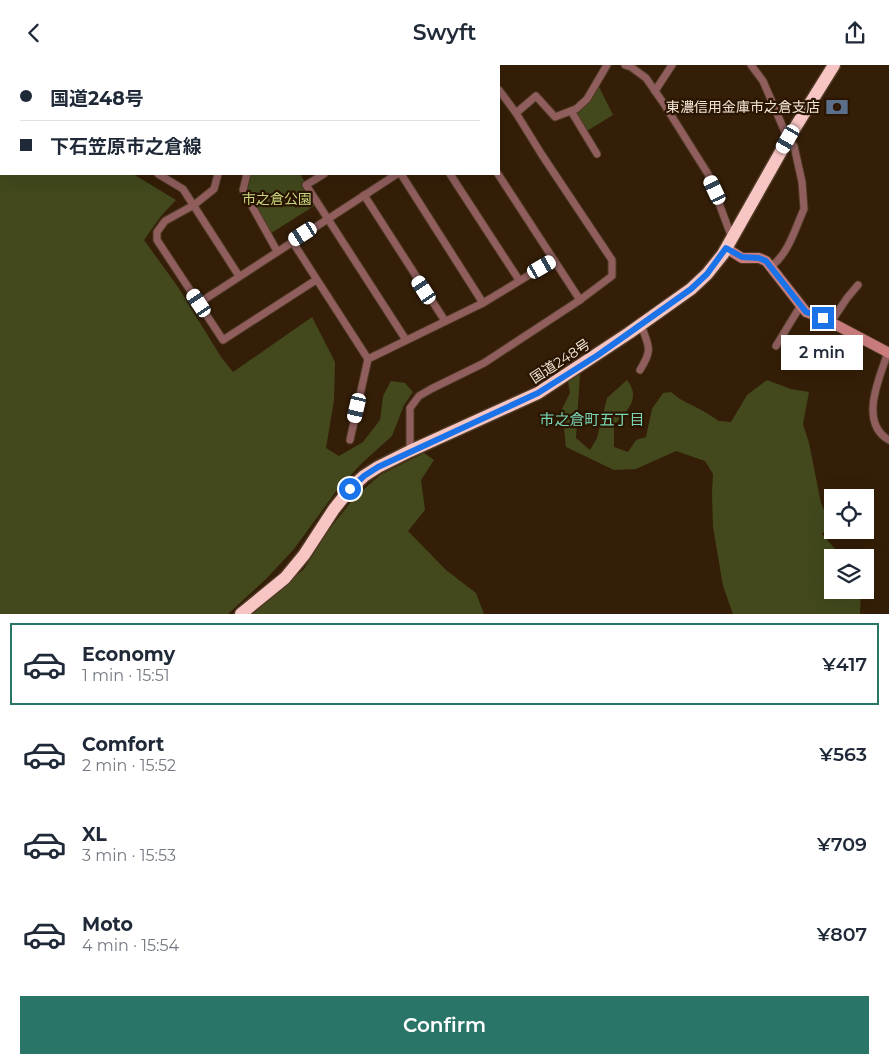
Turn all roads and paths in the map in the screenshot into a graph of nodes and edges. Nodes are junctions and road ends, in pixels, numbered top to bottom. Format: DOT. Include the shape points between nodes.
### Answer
graph roads {
  1 [pos="607,65"];
  2 [pos="626,65"];
  3 [pos="672,65"];
  4 [pos="751,65"];
  5 [pos="834,65"];
  6 [pos="500,91"];
  7 [pos="655,91"];
  8 [pos="571,111"];
  9 [pos="516,113"];
  10 [pos="788,139"];
  11 [pos="597,154"];
  12 [pos="160,175"];
  13 [pos="176,175"];
  14 [pos="218,175"];
  15 [pos="247,175"];
  16 [pos="322,175"];
  17 [pos="395,175"];
  18 [pos="402,175"];
  19 [pos="451,175"];
  20 [pos="499,175"];
  21 [pos="174,182"];
  22 [pos="364,195"];
  23 [pos="194,205"];
  24 [pos="327,219"];
  25 [pos="292,241"];
  26 [pos="729,243"];
  27 [pos="277,251"];
  28 [pos="554,260"];
  29 [pos="772,266"];
  30 [pos="239,276"];
  31 [pos="316,280"];
  32 [pos="519,280"];
  33 [pos="858,285"];
  34 [pos="580,300"];
  35 [pos="199,303"];
  36 [pos="482,303"];
  37 [pos="801,305"];
  38 [pos="445,321"];
  39 [pos="831,322"];
  40 [pos="641,325"];
  41 [pos="406,340"];
  42 [pos="776,346"];
  43 [pos="888,352"];
  44 [pos="368,359"];
  45 [pos="640,370"];
  46 [pos="350,440"];
  47 [pos="889,440"];
  48 [pos="410,451"];
  49 [pos="241,614"];
  1 -- 8 [label="street" via="587,99"];
  2 -- 7 [label="street" via="646,78"];
  3 -- 7 [label="street"];
  4 -- 10 [label="street" via="763,81"];
  5 -- 10 [label="highway, 国道248号"];
  6 -- 9 [label="street"];
  7 -- 26 [label="street" via="708,174"];
  8 -- 9 [label="street" via="555,117 536,95"];
  8 -- 11 [label="street"];
  9 -- 34 [label="street" via="612,260 612,276"];
  10 -- 26 [label="highway, 国道248号"];
  10 -- 29 [label="street" via="794,146 804,209 786,249"];
  12 -- 21 [label="street"];
  13 -- 21 [label="street"];
  14 -- 23 [label="street" via="214,189"];
  15 -- 27 [label="street" via="243,190"];
  16 -- 24 [label="street" via="306,185"];
  17 -- 22 [label="street"];
  18 -- 36 [label="street"];
  19 -- 32 [label="street"];
  20 -- 28 [label="street"];
  21 -- 23 [label="street" via="184,189"];
  22 -- 24 [label="street"];
  22 -- 38 [label="street"];
  23 -- 30 [label="street"];
  23 -- 35 [label="street" via="165,221 157,232 157,240"];
  24 -- 25 [label="street"];
  24 -- 41 [label="street"];
  25 -- 27 [label="street"];
  25 -- 31 [label="street"];
  26 -- 29 [label="main road" via="742,257 759,258"];
  26 -- 40 [label="highway, 国道248号" via="707,274 691,289"];
  27 -- 30 [label="street"];
  28 -- 32 [label="street"];
  28 -- 34 [label="street"];
  29 -- 37 [label="main road"];
  30 -- 35 [label="street"];
  31 -- 35 [label="street" via="223,340"];
  31 -- 44 [label="street"];
  32 -- 36 [label="street"];
  33 -- 39 [label="street"];
  34 -- 48 [label="street" via="484,363 419,396 410,408"];
  36 -- 38 [label="street"];
  37 -- 39 [label="main road" via="806,312"];
  37 -- 42 [label="street"];
  38 -- 41 [label="street"];
  39 -- 43 [label="main road"];
  40 -- 45 [label="street" via="650,350"];
  40 -- 48 [label="highway, 国道248号" via="538,393"];
  41 -- 44 [label="street"];
  43 -- 47 [label="street" via="873,408 875,423"];
  44 -- 46 [label="street"];
  48 -- 49 [label="highway, 国道248号" via="378,467 350,489 285,578"];
}
